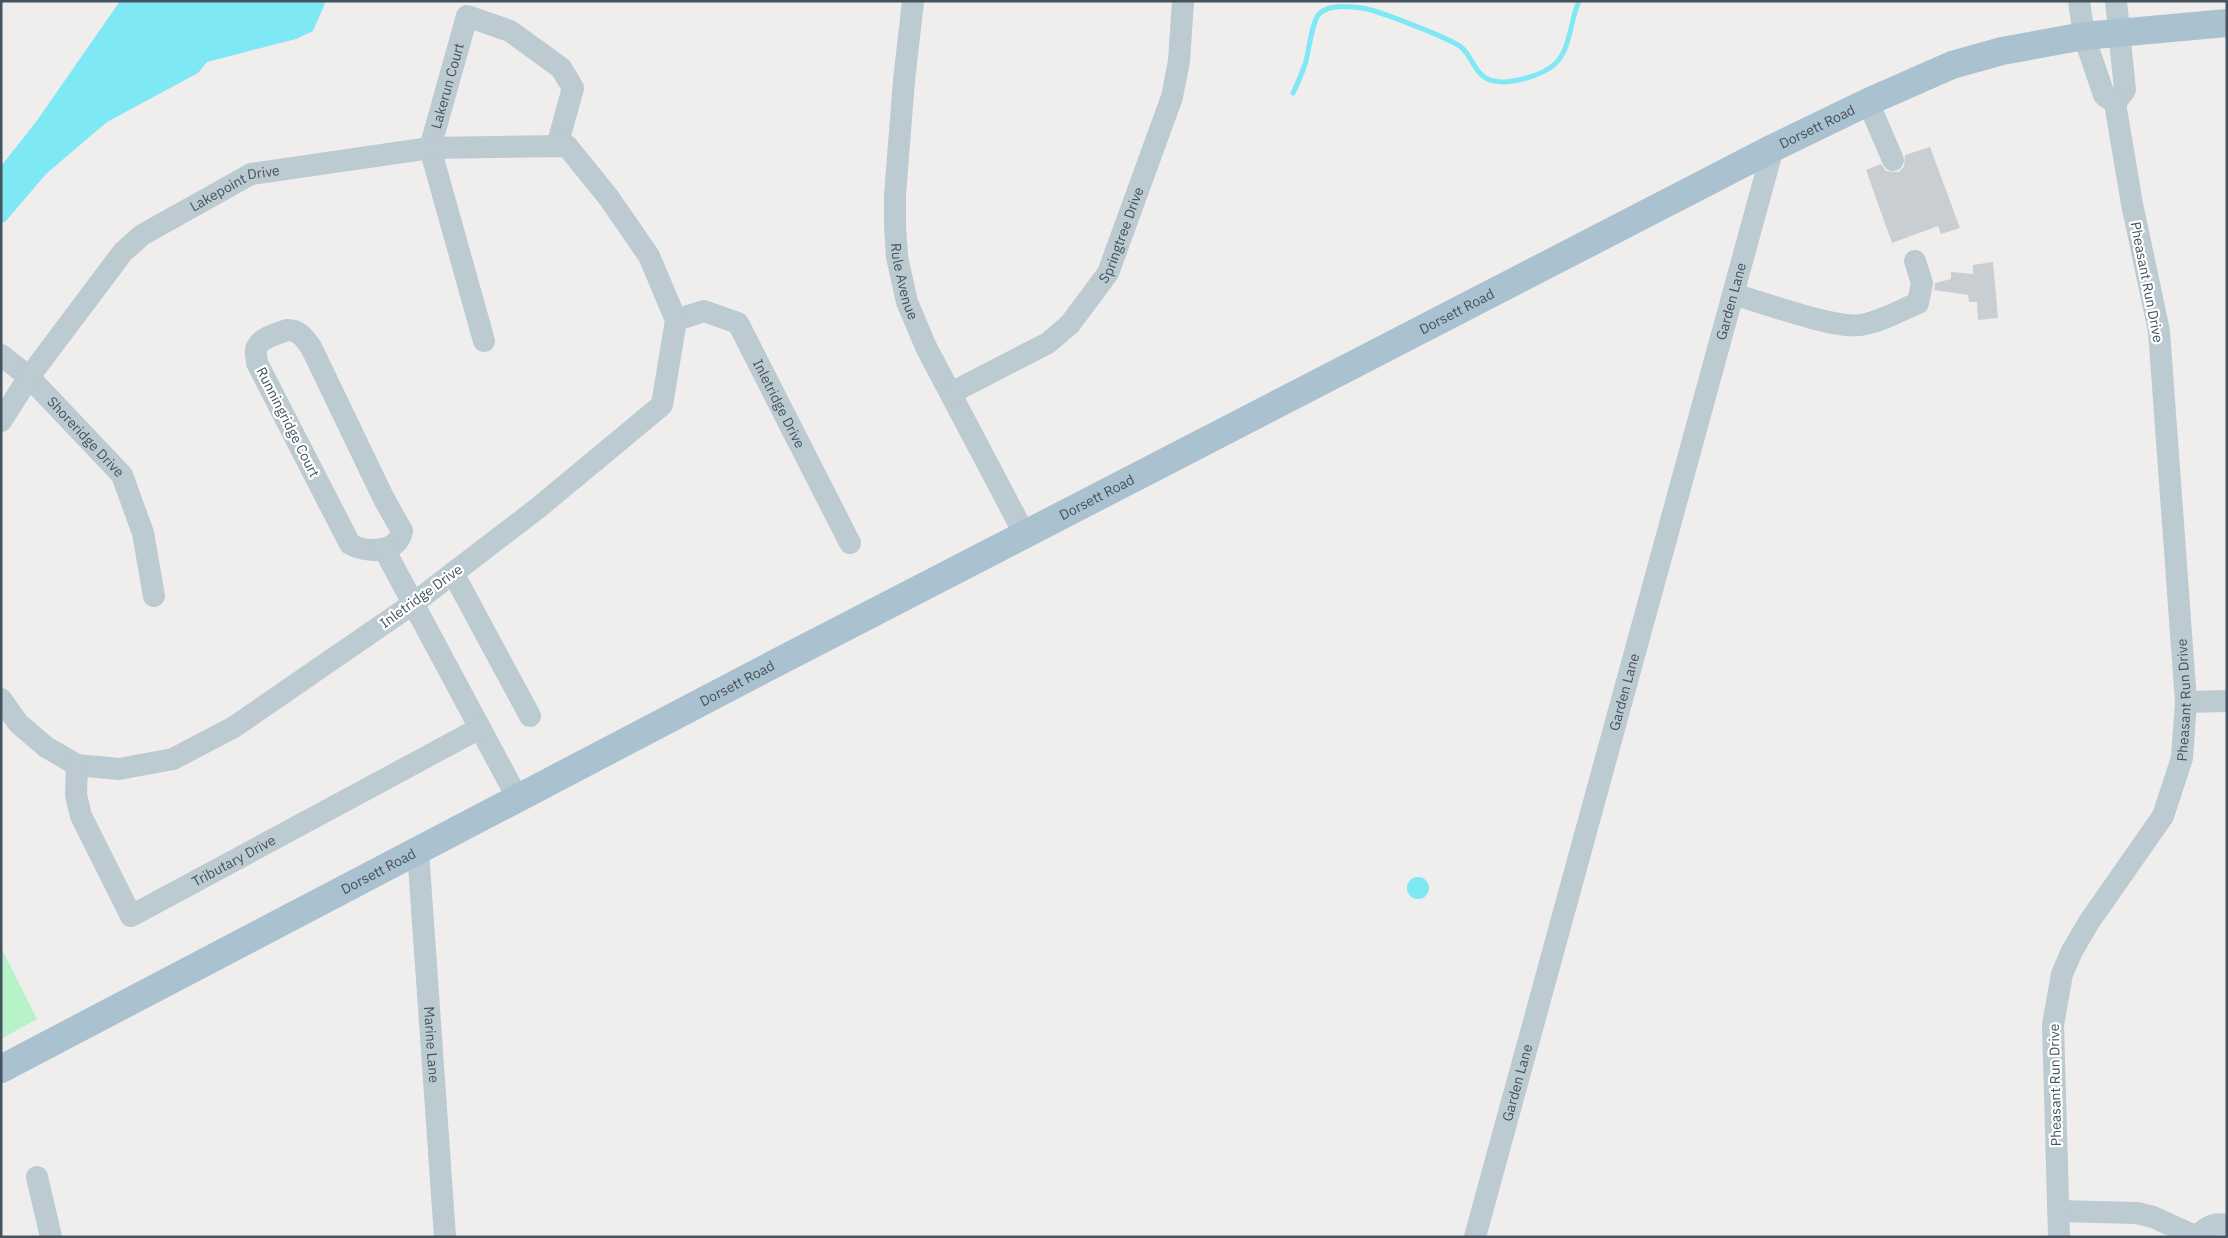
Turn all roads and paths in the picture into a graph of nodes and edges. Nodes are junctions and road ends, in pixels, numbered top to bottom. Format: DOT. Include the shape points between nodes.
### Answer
graph roads {
  1 [pos="913,1"];
  2 [pos="1183,1"];
  3 [pos="2079,1"];
  4 [pos="2116,1"];
  5 [pos="2227,24"];
  6 [pos="2121,32"];
  7 [pos="2084,36"];
  8 [pos="1868,102"];
  9 [pos="2115,103"];
  10 [pos="562,146"];
  11 [pos="430,148"];
  12 [pos="1773,148"];
  13 [pos="1893,160"];
  14 [pos="1915,261"];
  15 [pos="1733,294"];
  16 [pos="676,320"];
  17 [pos="484,341"];
  18 [pos="1,355"];
  19 [pos="29,377"];
  20 [pos="951,392"];
  21 [pos="1,421"];
  22 [pos="1025,535"];
  23 [pos="850,542"];
  24 [pos="384,549"];
  25 [pos="453,573"];
  26 [pos="154,596"];
  27 [pos="414,603"];
  28 [pos="1,699"];
  29 [pos="2227,700"];
  30 [pos="2186,702"];
  31 [pos="530,716"];
  32 [pos="480,728"];
  33 [pos="77,765"];
  34 [pos="517,797"];
  35 [pos="418,851"];
  36 [pos="1,1068"];
  37 [pos="37,1177"];
  38 [pos="2059,1211"];
  39 [pos="2227,1226"];
  40 [pos="51,1237"];
  41 [pos="445,1237"];
  42 [pos="1475,1237"];
  43 [pos="2059,1237"];
  1 -- 20 [label="street, Rule Avenue" via="895,195 897,257 907,302 926,347"];
  2 -- 20 [label="street, Springtree Drive" via="1179,61 1172,97 1108,273 1070,324 1048,343"];
  3 -- 7 [label="street, Pheasant Run Drive"];
  4 -- 6 [label="street"];
  5 -- 6 [label="main road, Dorsett Road"];
  6 -- 7 [label="main road, Dorsett Road"];
  6 -- 9 [label="street" via="2124,90"];
  7 -- 8 [label="main road, Dorsett Road" via="2002,51 1952,65"];
  7 -- 9 [label="street, Pheasant Run Drive" via="2104,94"];
  8 -- 12 [label="main road, Dorsett Road"];
  8 -- 13 [label="street"];
  9 -- 30 [label="street, Pheasant Run Drive" via="2159,331"];
  10 -- 11 [label="street, Lakepoint Drive"];
  10 -- 11 [label="street, Lakerun Court" via="573,88 561,68 510,31 467,16"];
  10 -- 16 [label="street" via="609,198 650,256"];
  11 -- 17 [label="street, Lakerun Court"];
  11 -- 19 [label="street, Lakepoint Drive" via="251,174 142,235 123,252"];
  12 -- 15 [label="street, Garden Lane"];
  12 -- 22 [label="main road, Dorsett Road"];
  14 -- 15 [label="street" via="1922,283 1918,303 1861,325 1839,323"];
  15 -- 42 [label="street, Garden Lane"];
  16 -- 23 [label="street, Inletridge Drive" via="704,311 738,323"];
  16 -- 25 [label="street, Inletridge Drive" via="662,405 538,508"];
  18 -- 19 [label="street, Shoreridge Drive"];
  19 -- 21 [label="street, Lakepoint Drive"];
  19 -- 26 [label="street, Shoreridge Drive" via="122,475 143,533"];
  20 -- 22 [label="street, Rule Avenue"];
  22 -- 34 [label="main road, Dorsett Road"];
  24 -- 24 [label="street, Runningridge Court" via="400,539 402,531 311,347 302,334 294,330 268,337 256,350 257,363 350,544 360,549"];
  24 -- 27 [label="street"];
  25 -- 27 [label="street, Inletridge Drive"];
  25 -- 31 [label="street"];
  27 -- 32 [label="street"];
  27 -- 33 [label="street, Inletridge Drive" via="234,727 173,759 119,769"];
  28 -- 33 [label="street" via="18,723 46,747"];
  29 -- 30 [label="street"];
  30 -- 38 [label="street, Pheasant Run Drive" via="2182,758 2164,816 2089,922 2062,974 2053,1024"];
  32 -- 33 [label="street, Tributary Drive" via="131,916 81,816 76,795"];
  32 -- 34 [label="street"];
  34 -- 35 [label="main road, Dorsett Road"];
  35 -- 36 [label="main road, Dorsett Road"];
  35 -- 41 [label="street, Marine Lane"];
  37 -- 40 [label="street"];
  38 -- 39 [label="street" via="2137,1214 2152,1217 2197,1237 2208,1226"];
  38 -- 43 [label="street, Pheasant Run Drive"];
}
